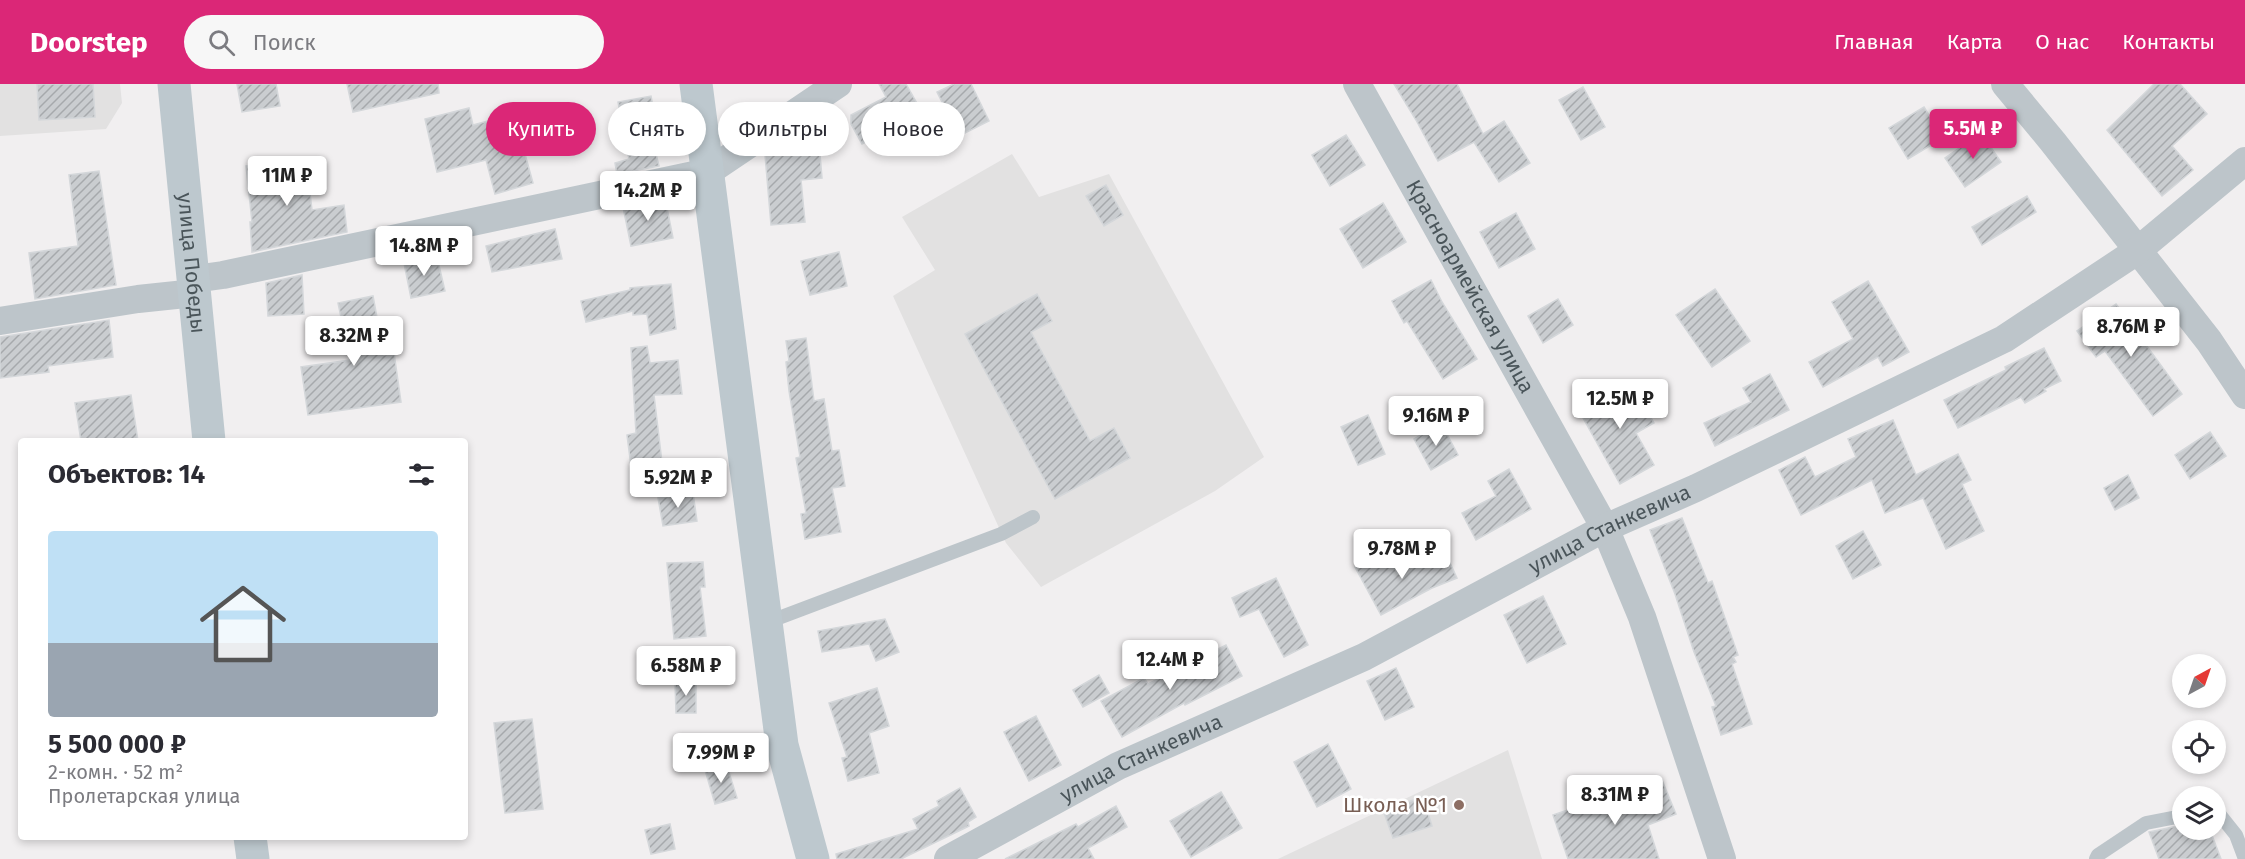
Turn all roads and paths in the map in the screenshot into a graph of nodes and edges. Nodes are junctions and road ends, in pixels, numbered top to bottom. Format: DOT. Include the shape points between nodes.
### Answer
graph roads {
  1 [pos="174,84"];
  2 [pos="696,84"];
  3 [pos="838,84"];
  4 [pos="1357,84"];
  5 [pos="2005,84"];
  6 [pos="2245,161"];
  7 [pos="708,172"];
  8 [pos="2137,250"];
  9 [pos="194,286"];
  10 [pos="0,321"];
  11 [pos="2245,395"];
  12 [pos="209,438"];
  13 [pos="1033,517"];
  14 [pos="1605,528"];
  15 [pos="768,622"];
  16 [pos="2172,818"];
  17 [pos="2226,823"];
  18 [pos="251,840"];
  19 [pos="254,859"];
  20 [pos="813,859"];
  21 [pos="948,859"];
  22 [pos="1722,859"];
  23 [pos="2096,859"];
  24 [pos="2245,859"];
  1 -- 9 [label="street, улица Победы"];
  2 -- 7 [label="street"];
  3 -- 7 [label="street"];
  4 -- 14 [label="street, Красноармейская улица"];
  5 -- 8 [label="street"];
  6 -- 8 [label="street, улица Станкевича"];
  7 -- 9 [label="street" via="246,270"];
  7 -- 15 [label="street"];
  8 -- 11 [label="street" via="2209,341"];
  8 -- 14 [label="street, улица Станкевича" via="2004,339"];
  9 -- 10 [label="street"];
  9 -- 12 [label="street, улица Победы"];
  13 -- 15 [label="lane" via="1001,534"];
  14 -- 21 [label="street, улица Станкевича" via="1364,657 1118,766"];
  14 -- 22 [label="street, Красноармейская улица" via="1642,617"];
  15 -- 20 [label="street" via="782,745"];
  16 -- 23 [label="lane" via="2146,823"];
  17 -- 24 [label="lane"];
  18 -- 19 [label="street"];
}
